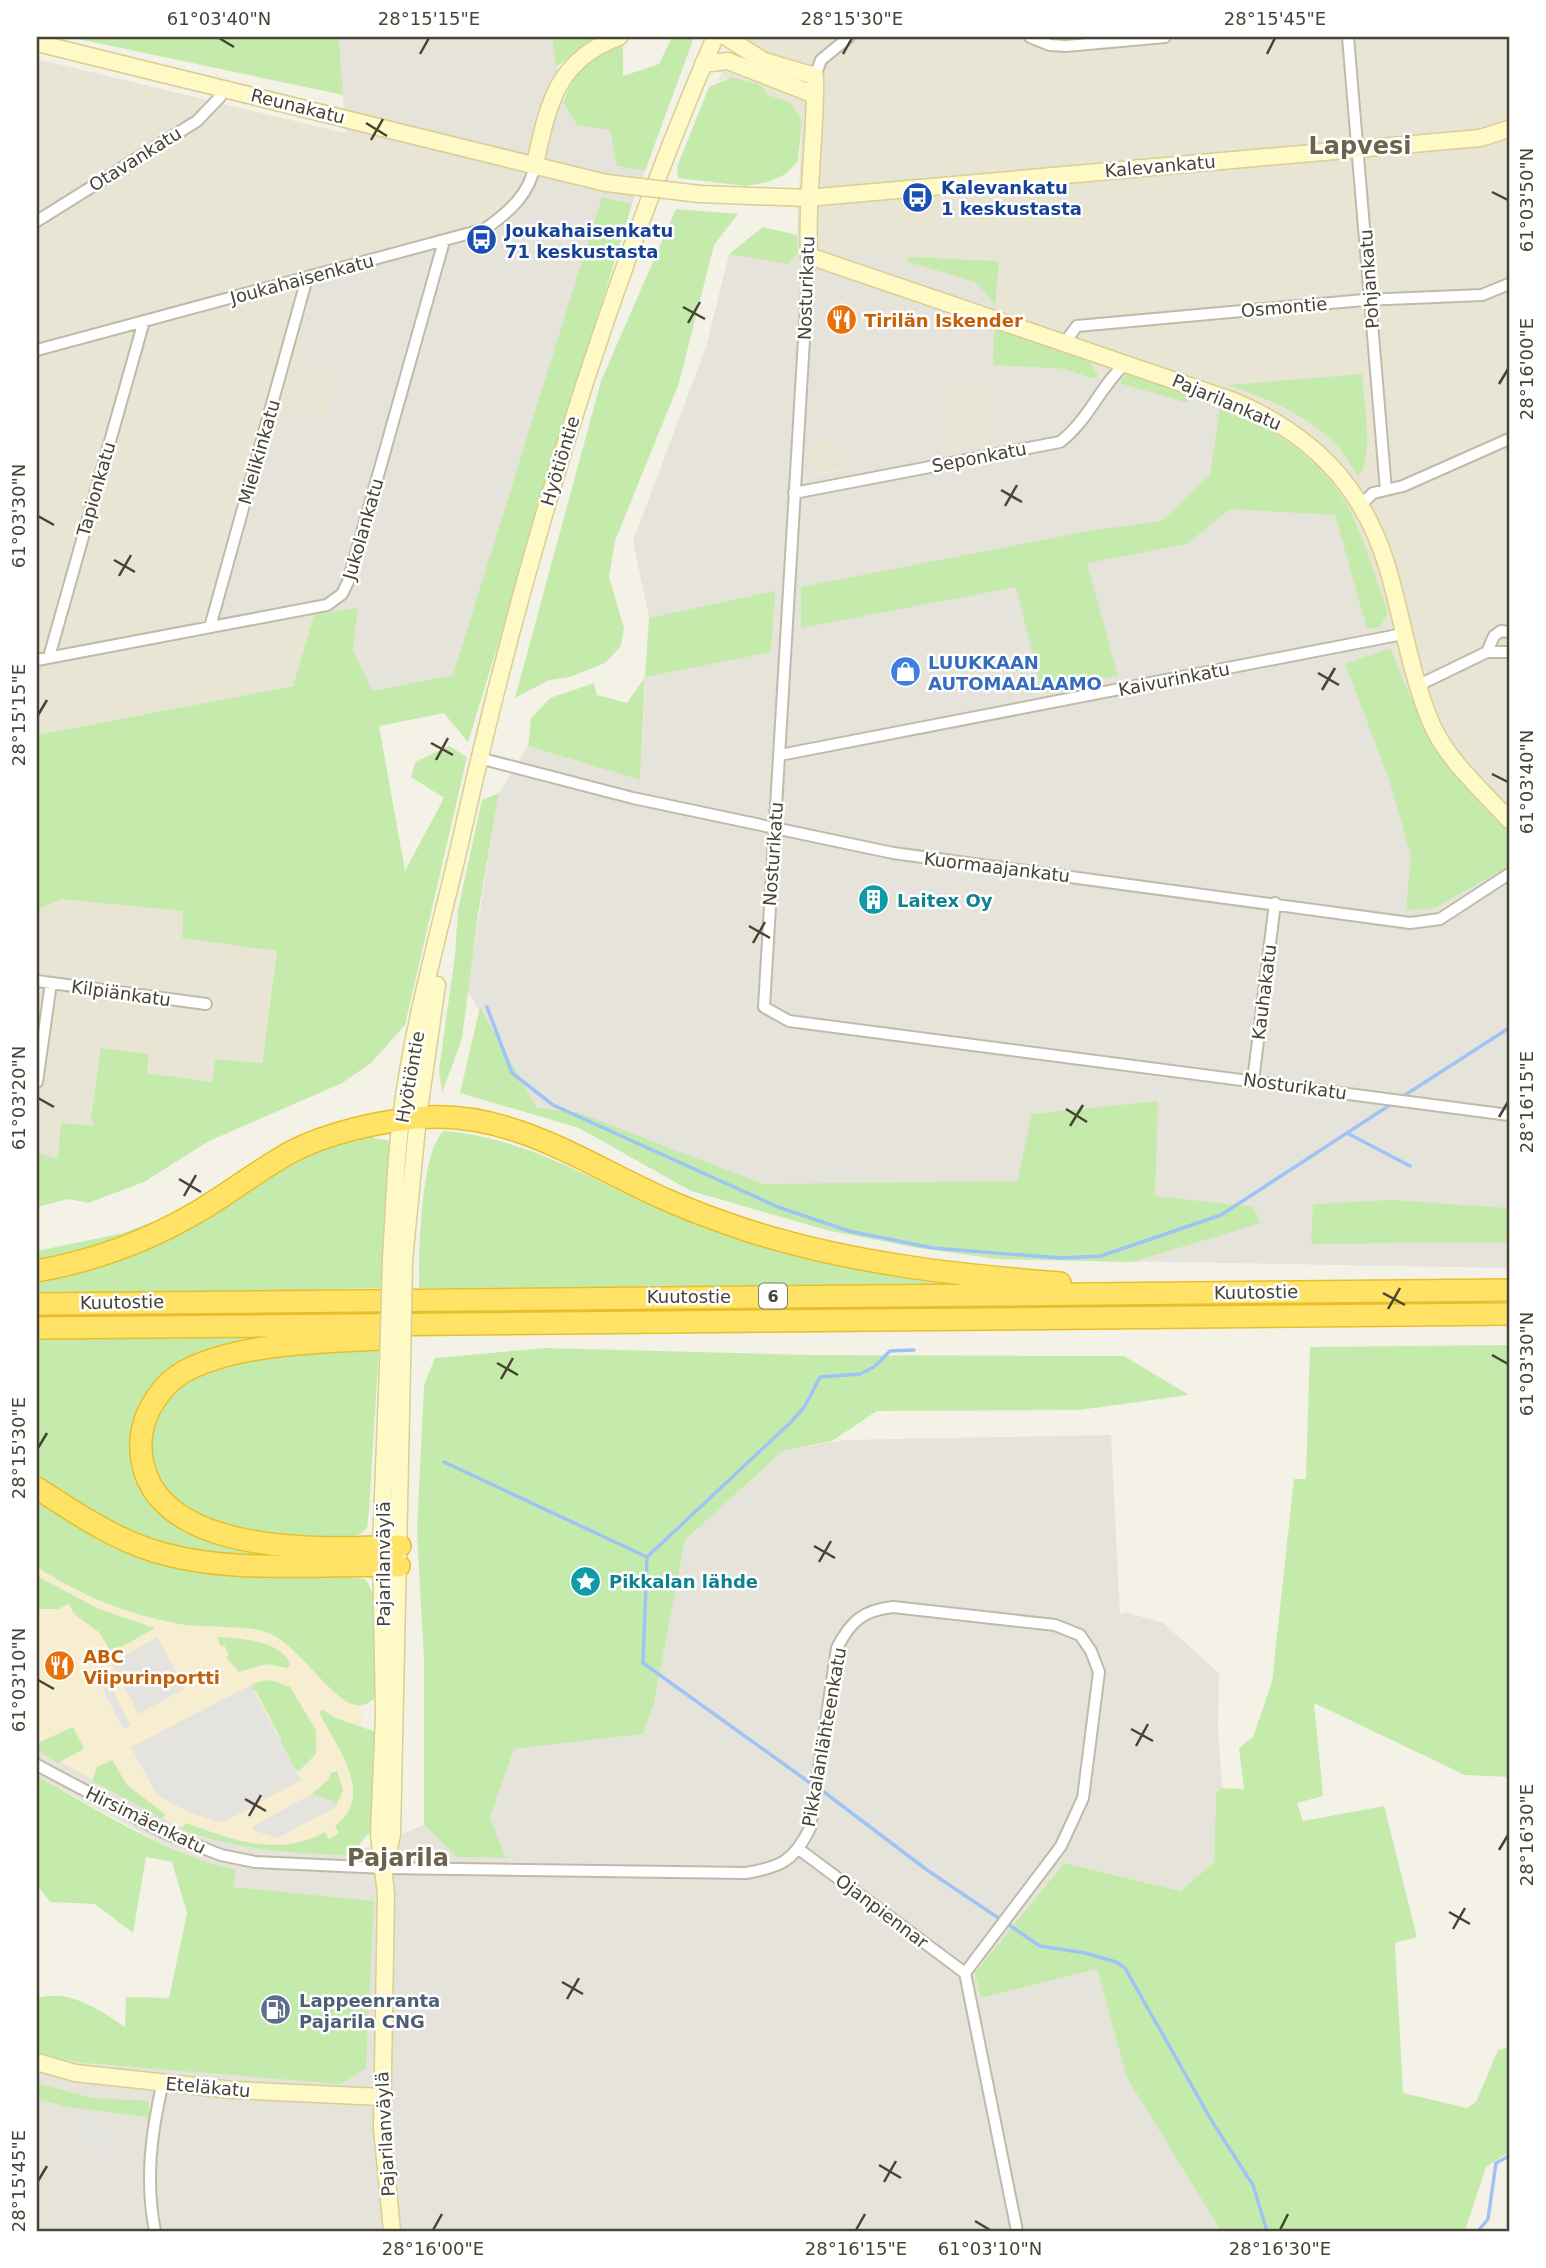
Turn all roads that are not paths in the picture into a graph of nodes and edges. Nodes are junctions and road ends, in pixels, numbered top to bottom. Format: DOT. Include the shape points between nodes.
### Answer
graph roads {
  1 [pos="619,37"];
  2 [pos="715,37"];
  3 [pos="726,37"];
  4 [pos="849,37"];
  5 [pos="1030,37"];
  6 [pos="1165,37"];
  7 [pos="1348,37"];
  8 [pos="37,43"];
  9 [pos="703,64"];
  10 [pos="815,76"];
  11 [pos="223,87"];
  12 [pos="815,95"];
  13 [pos="1509,129"];
  14 [pos="1357,149"];
  15 [pos="535,164"];
  16 [pos="725,197"];
  17 [pos="807,198"];
  18 [pos="37,221"];
  19 [pos="444,241"];
  20 [pos="809,256"];
  21 [pos="307,278"];
  22 [pos="1509,284"];
  23 [pos="1371,300"];
  24 [pos="144,321"];
  25 [pos="1065,341"];
  26 [pos="37,350"];
  27 [pos="1127,362"];
  28 [pos="1509,439"];
  29 [pos="1386,490"];
  30 [pos="794,493"];
  31 [pos="1360,506"];
  32 [pos="210,627"];
  33 [pos="1509,632"];
  34 [pos="1403,634"];
  35 [pos="1487,652"];
  36 [pos="1509,652"];
  37 [pos="49,657"];
  38 [pos="37,660"];
  39 [pos="1419,685"];
  40 [pos="780,755"];
  41 [pos="479,758"];
  42 [pos="1509,820"];
  43 [pos="773,829"];
  44 [pos="1509,874"];
  45 [pos="1275,904"];
  46 [pos="37,981"];
  47 [pos="51,983"];
  48 [pos="206,1004"];
  49 [pos="1253,1081"];
  50 [pos="37,1083"];
  51 [pos="1509,1115"];
  52 [pos="409,1119"];
  53 [pos="397,1260"];
  54 [pos="37,1271"];
  55 [pos="1509,1290"];
  56 [pos="1360,1291"];
  57 [pos="37,1304"];
  58 [pos="1509,1314"];
  59 [pos="879,1320"];
  60 [pos="37,1328"];
  61 [pos="37,1488"];
  62 [pos="391,1556"];
  63 [pos="37,1765"];
  64 [pos="800,1850"];
  65 [pos="385,1868"];
  66 [pos="965,1973"];
  67 [pos="37,2062"];
  68 [pos="163,2082"];
  69 [pos="381,2097"];
  70 [pos="155,2231"];
  71 [pos="392,2231"];
  72 [pos="1017,2231"];
  1 -- 15 [label="main road" via="570,66 551,101"];
  2 -- 9 [label="main road, Hyötiöntie"];
  3 -- 10 [label="main road" via="764,61"];
  4 -- 10 [label="street" via="821,60"];
  5 -- 6 [label="street" via="1066,46"];
  7 -- 14 [label="street, Pohjankatu"];
  8 -- 11 [label="main road, Reunakatu"];
  9 -- 12 [label="main road" via="728,61"];
  9 -- 41 [label="main road, Hyötiöntie" via="660,167 579,398 530,558"];
  10 -- 12 [label="main road, Nosturikatu"];
  11 -- 15 [label="main road, Reunakatu"];
  11 -- 18 [label="street, Otavankatu" via="220,97 197,121"];
  12 -- 17 [label="main road, Nosturikatu" via="814,164"];
  13 -- 14 [label="main road, Kalevankatu" via="1480,138"];
  14 -- 17 [label="main road, Kalevankatu"];
  14 -- 23 [label="street, Pohjankatu"];
  15 -- 16 [label="main road, Reunakatu, bridge" via="606,183"];
  15 -- 19 [label="street, Joukahaisenkatu" via="528,186 504,215 485,229"];
  16 -- 17 [label="main road, Kalevankatu"];
  17 -- 20 [label="main road, Nosturikatu"];
  19 -- 21 [label="street, Joukahaisenkatu"];
  19 -- 32 [label="street, Jukolankatu" via="342,594 327,604"];
  20 -- 25 [label="main road, Pajarilankatu"];
  20 -- 30 [label="street, Nosturikatu"];
  21 -- 24 [label="street, Joukahaisenkatu"];
  21 -- 32 [label="street, Mielikinkatu"];
  22 -- 23 [label="street, Osmontie" via="1482,295"];
  23 -- 25 [label="street, Osmontie" via="1077,326"];
  23 -- 29 [label="street, Pohjankatu"];
  24 -- 26 [label="street, Joukahaisenkatu"];
  24 -- 37 [label="street, Tapionkatu"];
  25 -- 27 [label="main road, Pajarilankatu"];
  27 -- 30 [label="street, Seponkatu" via="1084,420 1060,442"];
  27 -- 31 [label="main road, Pajarilankatu" via="1234,401 1300,435"];
  28 -- 29 [label="street"];
  29 -- 31 [label="street" via="1373,493"];
  30 -- 40 [label="street, Nosturikatu"];
  31 -- 34 [label="main road, Pajarilankatu" via="1387,566"];
  32 -- 37 [label="street, Jukolankatu"];
  33 -- 35 [label="street" via="1494,636"];
  34 -- 39 [label="main road, Pajarilankatu"];
  34 -- 40 [label="street, Kaivurinkatu"];
  35 -- 36 [label="street"];
  35 -- 39 [label="street"];
  37 -- 38 [label="street, Jukolankatu"];
  39 -- 42 [label="main road, Pajarilankatu" via="1440,741"];
  40 -- 43 [label="street, Nosturikatu"];
  41 -- 43 [label="street, Kuormaajankatu"];
  41 -- 52 [label="main road, Hyötiöntie" via="448,898"];
  43 -- 45 [label="street, Kuormaajankatu" via="893,853"];
  43 -- 49 [label="street, Nosturikatu" via="764,1007 789,1021"];
  44 -- 45 [label="street, Kuormaajankatu" via="1440,919 1424,922"];
  45 -- 49 [label="street, Kauhakatu"];
  46 -- 47 [label="street, Kilpiänkatu"];
  47 -- 48 [label="street, Kilpiänkatu"];
  47 -- 50 [label="street"];
  49 -- 51 [label="street, Nosturikatu"];
  52 -- 53 [label="main road, Hyötiöntie"];
  52 -- 54 [label="highway" via="293,1151 167,1228 86,1260"];
  52 -- 56 [label="highway" via="438,1116 510,1128 668,1201 748,1230 879,1263 1116,1287"];
  53 -- 62 [label="main road, Pajarilanväylä, bridge"];
  55 -- 56 [label="highway, Kuutostie / 6"];
  56 -- 57 [label="highway, Kuutostie / 6"];
  58 -- 59 [label="highway, Kuutostie / 6"];
  59 -- 60 [label="highway, Kuutostie / 6"];
  59 -- 62 [label="highway" via="416,1337 276,1348 226,1356 187,1370 162,1390 141,1438 144,1464 152,1486 178,1515 201,1528 247,1541"];
  61 -- 62 [label="highway" via="105,1530 154,1551 236,1563"];
  62 -- 65 [label="main road, Pajarilanväylä" via="379,1834"];
  63 -- 65 [label="street, Hirsimäenkatu" via="165,1833 221,1855 307,1866"];
  64 -- 65 [label="street, Pikkalanlähteenkatu" via="786,1862 746,1873"];
  64 -- 66 [label="street, Ojanpiennar"];
  64 -- 66 [label="street, Pikkalanlähteenkatu" via="810,1828 837,1648 849,1624 872,1609 892,1607 1055,1625 1080,1635 1099,1672 1083,1798 1061,1846"];
  65 -- 69 [label="main road, Pajarilanväylä"];
  66 -- 72 [label="street"];
  67 -- 68 [label="main road, Eteläkatu" via="75,2073"];
  68 -- 69 [label="main road, Eteläkatu"];
  68 -- 70 [label="street" via="149,2159"];
  69 -- 71 [label="main road, Pajarilanväylä"];
}
